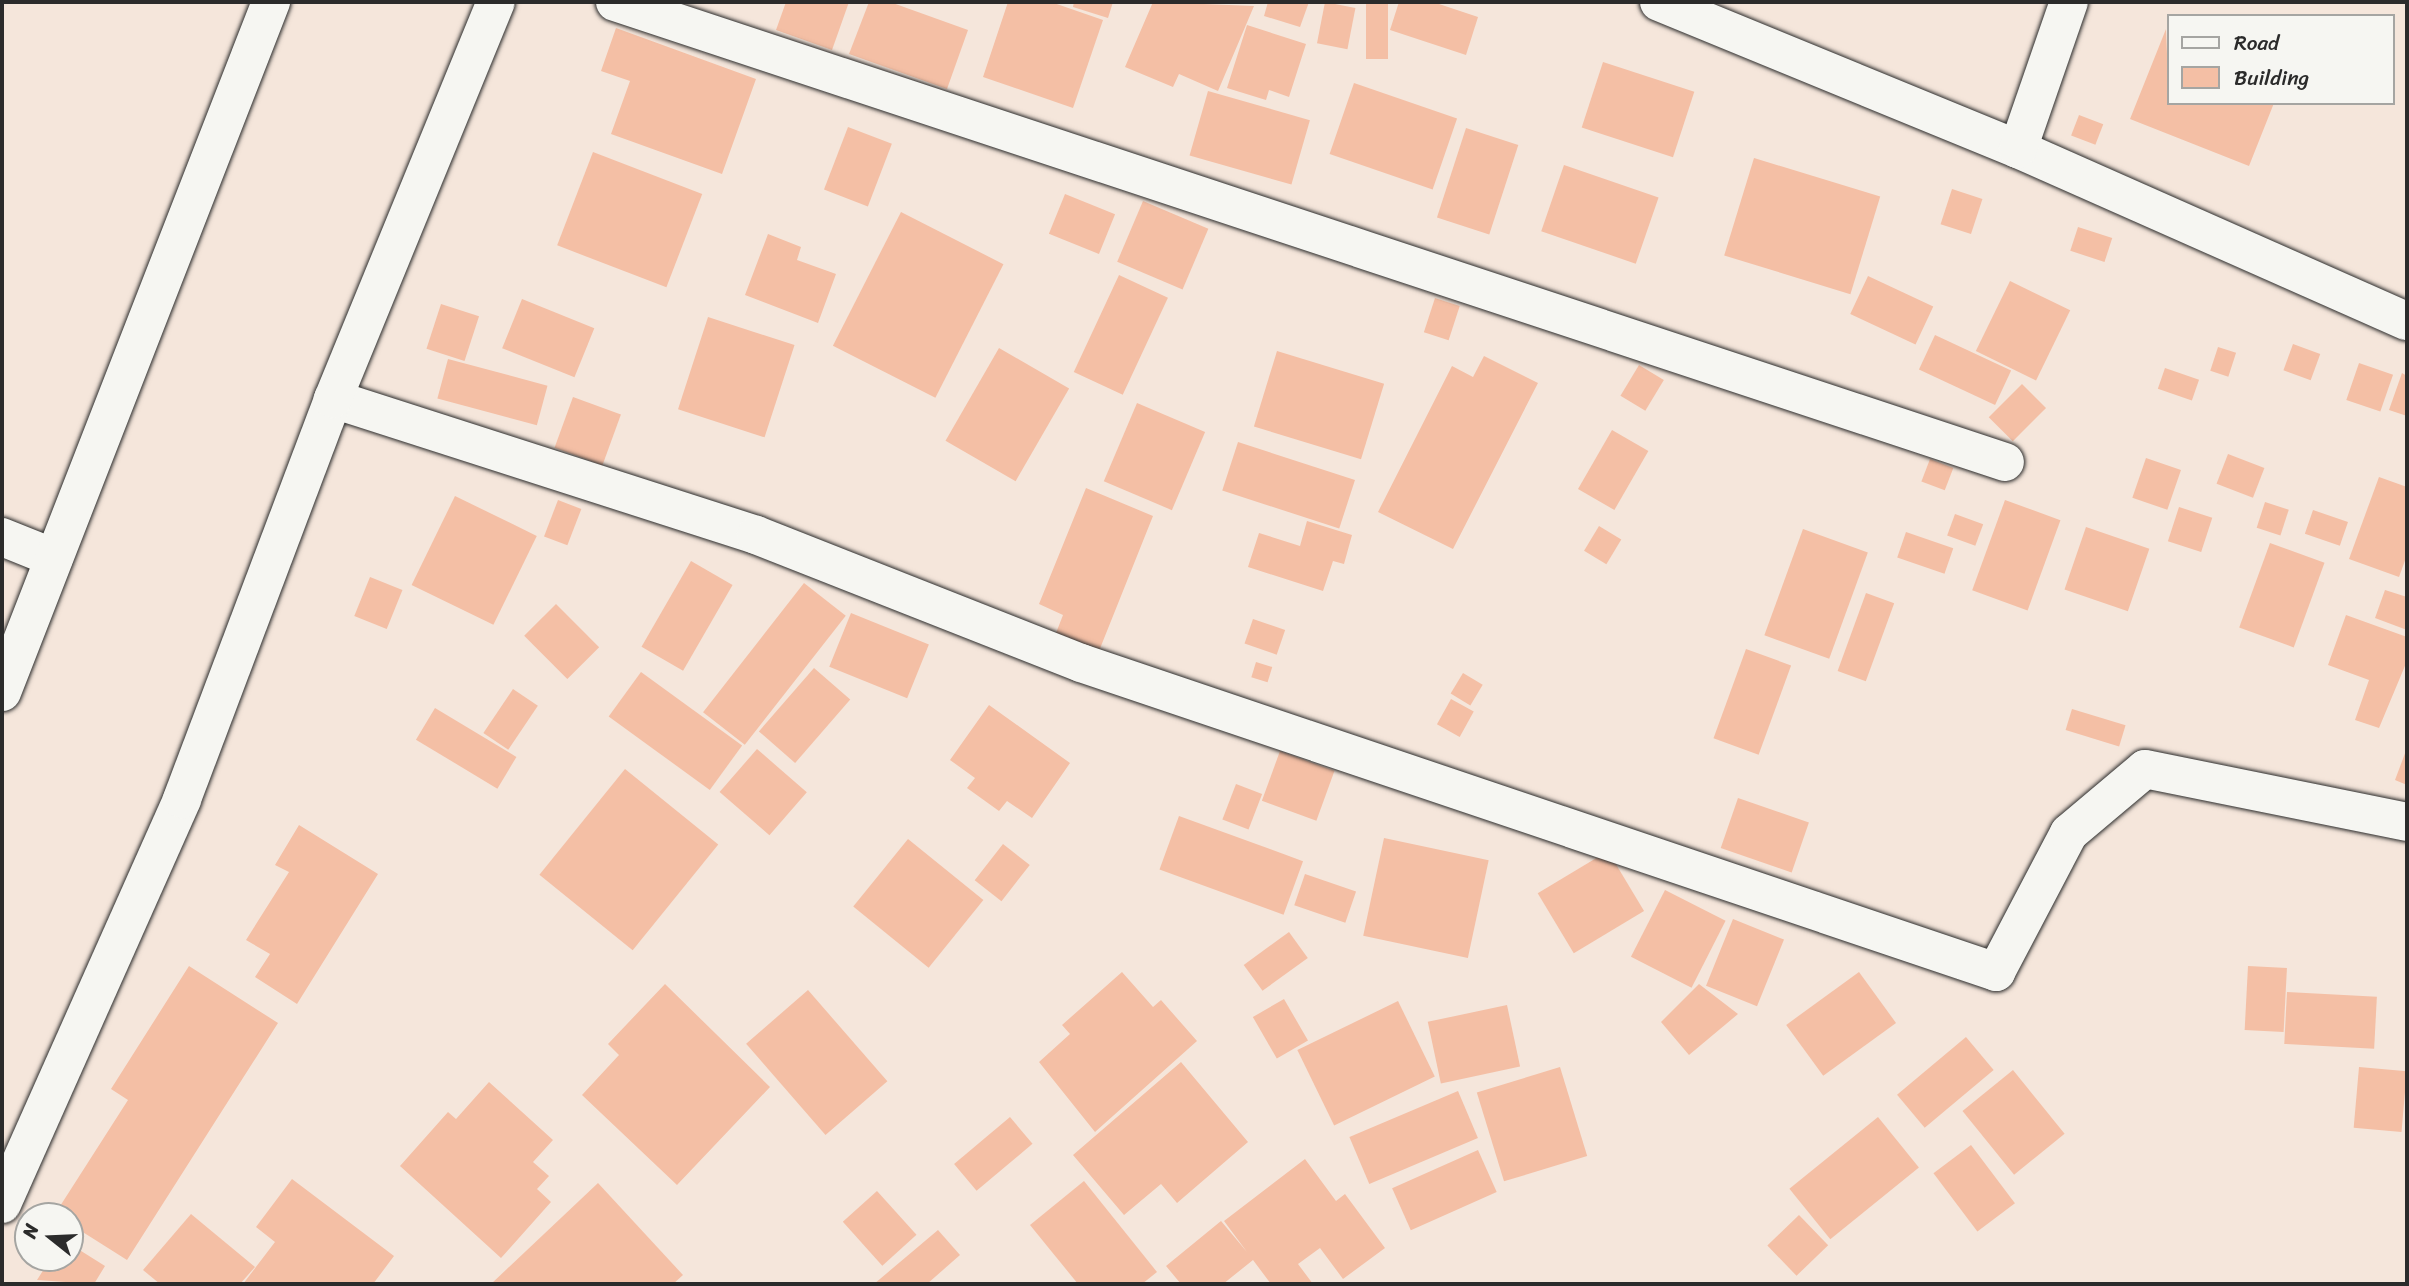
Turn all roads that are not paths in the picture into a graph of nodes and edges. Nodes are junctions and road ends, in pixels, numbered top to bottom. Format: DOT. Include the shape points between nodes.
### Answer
graph roads {
  1 [pos="271,2"];
  2 [pos="496,2"];
  3 [pos="615,2"];
  4 [pos="1659,2"];
  5 [pos="2069,2"];
  6 [pos="2018,149"];
  7 [pos="2407,321"];
  8 [pos="333,398"];
  9 [pos="2005,462"];
  10 [pos="2,537"];
  11 [pos="54,558"];
  12 [pos="2,692"];
  13 [pos="2407,822"];
  14 [pos="2,1204"];
  1 -- 11 [label="street"];
  2 -- 8 [label="street"];
  3 -- 9 [label="street"];
  4 -- 6 [label="street"];
  5 -- 6 [label="street"];
  6 -- 7 [label="street"];
  8 -- 13 [label="street" via="756,535 1081,663 1996,972 2069,833 2145,769"];
  8 -- 14 [label="street" via="182,799"];
  10 -- 11 [label="street"];
  11 -- 12 [label="street"];
}
